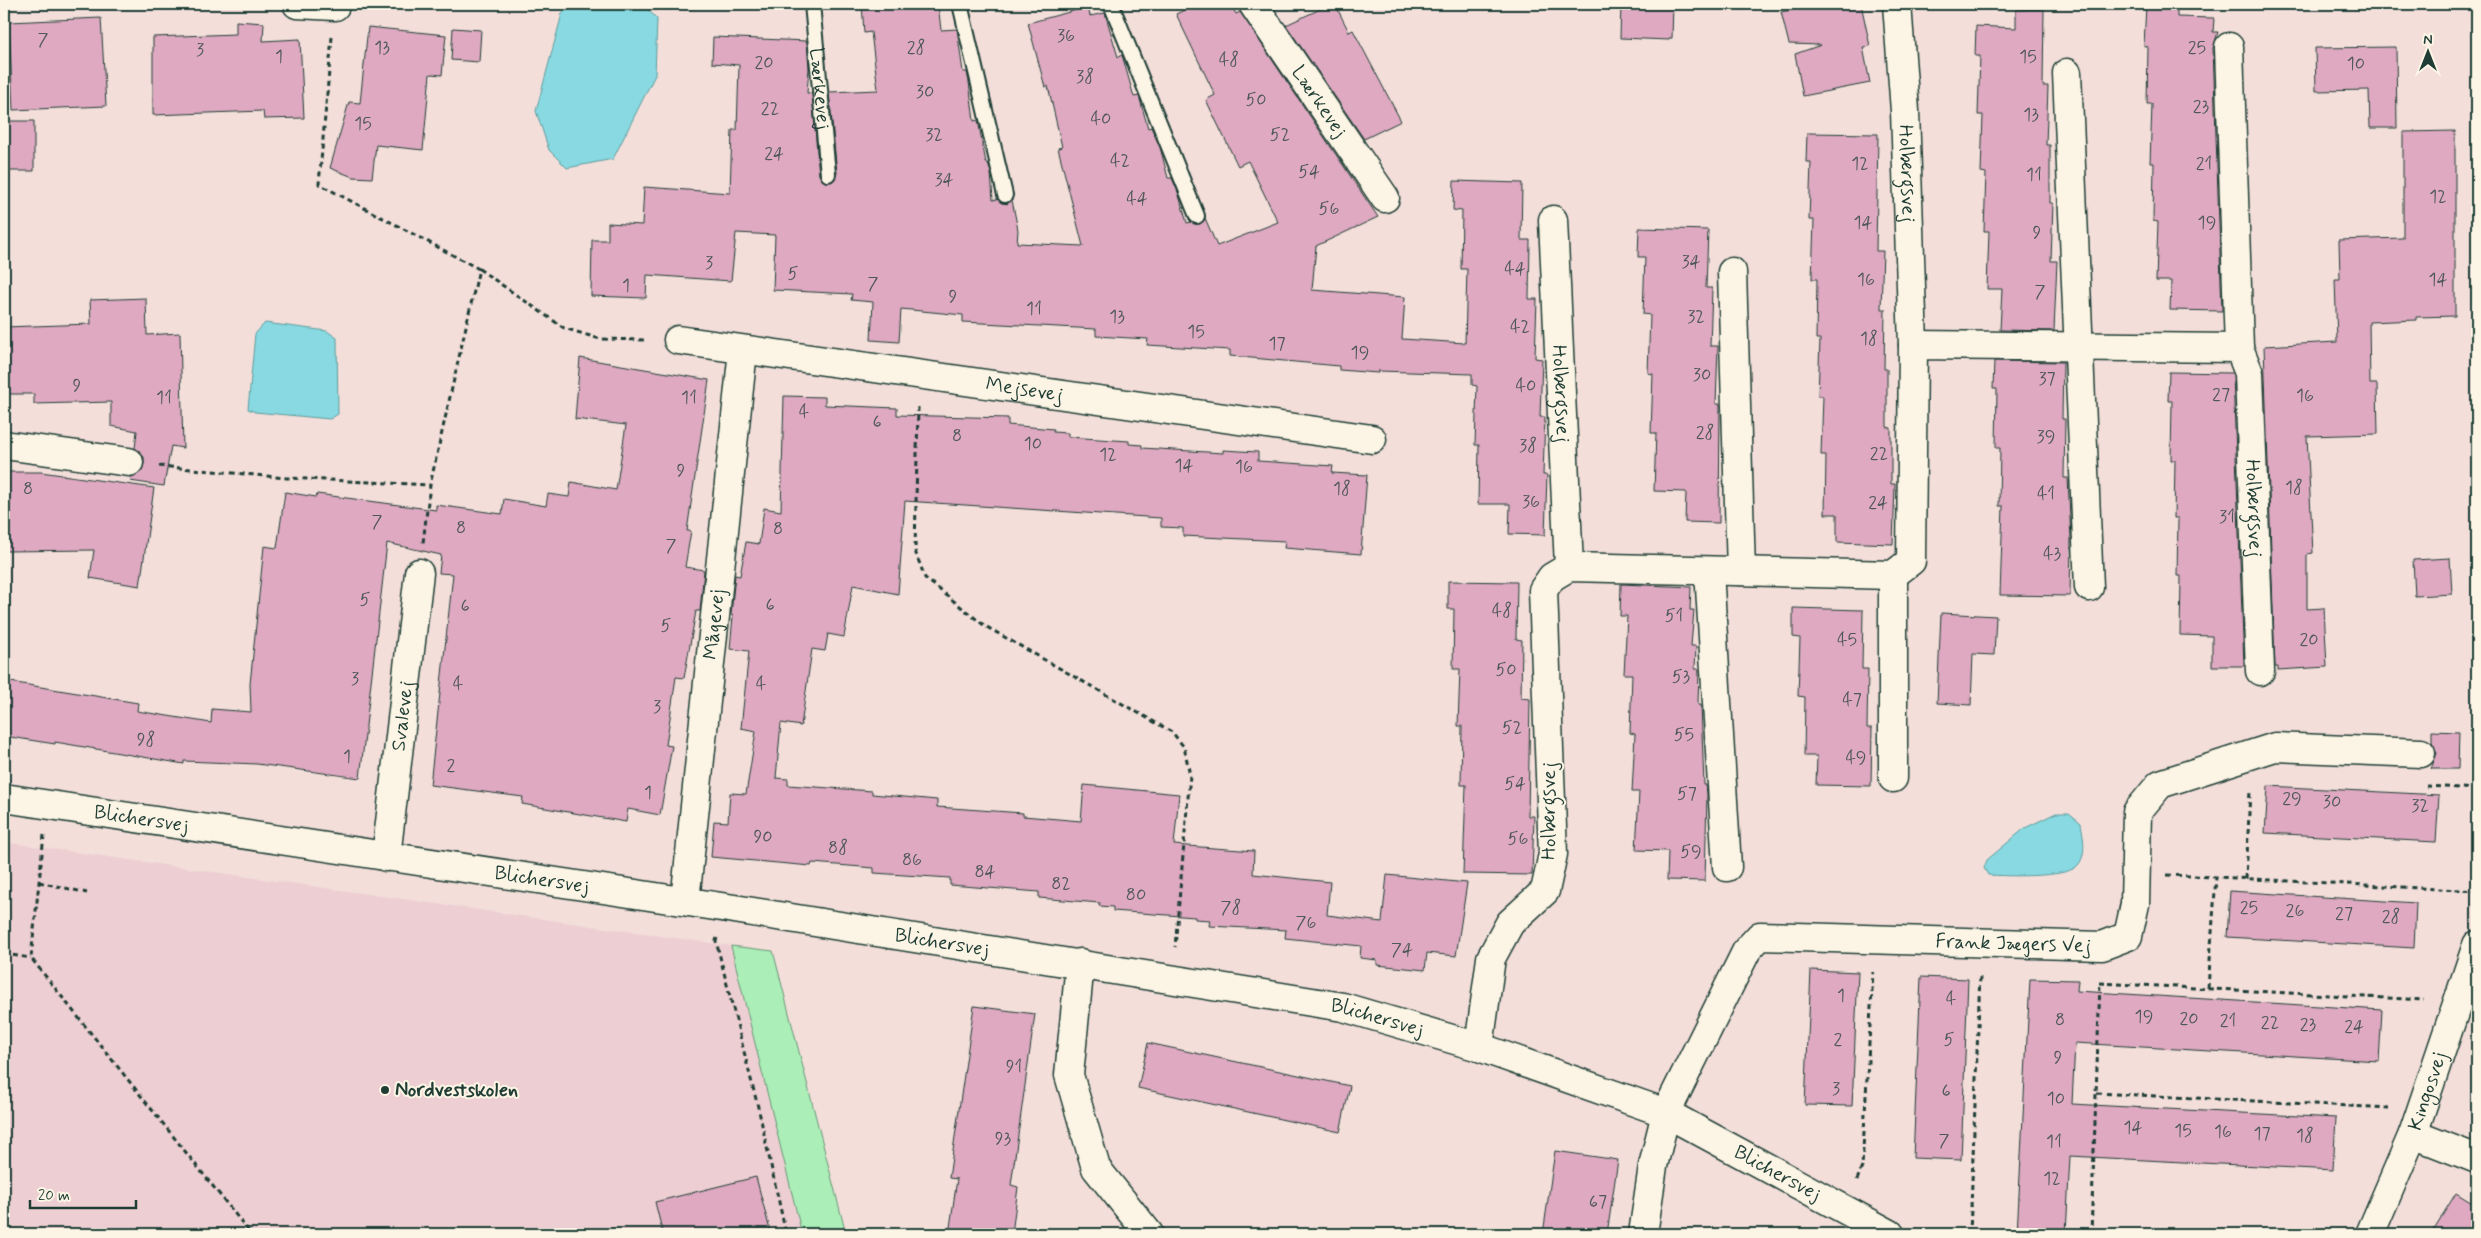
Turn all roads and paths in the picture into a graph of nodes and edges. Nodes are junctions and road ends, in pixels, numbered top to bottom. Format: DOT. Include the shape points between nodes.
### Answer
graph roads {
  1 [pos="297,4"];
  2 [pos="812,4"];
  3 [pos="960,4"];
  4 [pos="1111,4"];
  5 [pos="1253,4"];
  6 [pos="1897,4"];
  7 [pos="335,5"];
  8 [pos="2229,47"];
  9 [pos="2067,73"];
  10 [pos="828,174"];
  11 [pos="1005,195"];
  12 [pos="1385,198"];
  13 [pos="1197,216"];
  14 [pos="1554,220"];
  15 [pos="479,269"];
  16 [pos="1732,272"];
  17 [pos="678,340"];
  18 [pos="1913,344"];
  19 [pos="2078,346"];
  20 [pos="2239,348"];
  21 [pos="743,350"];
  22 [pos="919,374"];
  23 [pos="1372,439"];
  24 [pos="4,445"];
  25 [pos="129,462"];
  26 [pos="430,485"];
  27 [pos="1569,567"];
  28 [pos="1709,571"];
  29 [pos="1742,571"];
  30 [pos="419,572"];
  31 [pos="1893,576"];
  32 [pos="2088,587"];
  33 [pos="2260,671"];
  34 [pos="2421,754"];
  35 [pos="1893,778"];
  36 [pos="2251,786"];
  37 [pos="2418,786"];
  38 [pos="2477,789"];
  39 [pos="4,798"];
  40 [pos="47,805"];
  41 [pos="386,857"];
  42 [pos="1727,867"];
  43 [pos="2136,873"];
  44 [pos="2216,877"];
  45 [pos="2246,879"];
  46 [pos="39,882"];
  47 [pos="2477,891"];
  48 [pos="87,893"];
  49 [pos="685,901"];
  50 [pos="728,908"];
  51 [pos="1875,940"];
  52 [pos="1982,944"];
  53 [pos="2477,944"];
  54 [pos="2102,946"];
  55 [pos="5,954"];
  56 [pos="31,958"];
  57 [pos="1080,963"];
  58 [pos="1172,978"];
  59 [pos="2100,983"];
  60 [pos="2208,988"];
  61 [pos="4,997"];
  62 [pos="2458,1002"];
  63 [pos="1479,1047"];
  64 [pos="2097,1093"];
  65 [pos="1666,1113"];
  66 [pos="2418,1122"];
  67 [pos="2477,1159"];
  68 [pos="1844,1208"];
  69 [pos="251,1234"];
  70 [pos="786,1234"];
  71 [pos="1149,1234"];
  72 [pos="1643,1234"];
  73 [pos="1890,1234"];
  74 [pos="1970,1234"];
  75 [pos="2091,1234"];
  76 [pos="2370,1234"];
  1 -- 7 [label="street"];
  2 -- 10 [label="lane, Lærkevej"];
  3 -- 11 [label="lane"];
  4 -- 13 [label="lane"];
  5 -- 12 [label="street, Lærkevej"];
  6 -- 18 [label="street, Holbergsvej" via="1905,111"];
  7 -- 15 [label="path" via="319,184"];
  8 -- 20 [label="street, Holbergsvej"];
  9 -- 19 [label="street"];
  14 -- 27 [label="street, Holbergsvej"];
  15 -- 17 [label="path" via="564,328 600,339"];
  15 -- 26 [label="path"];
  16 -- 29 [label="street"];
  17 -- 21 [label="street, Mejsevej"];
  18 -- 19 [label="street"];
  18 -- 31 [label="street, Holbergsvej" via="1911,561"];
  19 -- 20 [label="street"];
  19 -- 32 [label="street"];
  20 -- 33 [label="street, Holbergsvej" via="2249,373"];
  21 -- 22 [label="street, Mejsevej"];
  21 -- 49 [label="street, Mågevej"];
  22 -- 23 [label="street, Mejsevej"];
  22 -- 58 [label="path" via="915,551 925,578 986,626 1172,732 1184,747 1190,775"];
  24 -- 25 [label="street"];
  25 -- 26 [label="path" via="187,471 278,478"];
  26 -- 30 [label="path"];
  27 -- 28 [label="street"];
  27 -- 63 [label="street, Holbergsvej" via="1552,577 1543,590 1553,854 1545,891 1510,923 1491,958"];
  28 -- 29 [label="street"];
  28 -- 42 [label="street"];
  29 -- 31 [label="street"];
  30 -- 41 [label="street, Svalevej"];
  31 -- 35 [label="street"];
  34 -- 43 [label="street, Frank Jægers Vej" via="2274,747 2160,784 2137,812"];
  36 -- 45 [label="path"];
  37 -- 38 [label="path"];
  39 -- 40 [label="street, Blichersvej"];
  40 -- 41 [label="street, Blichersvej"];
  40 -- 46 [label="path"];
  41 -- 49 [label="street, Blichersvej"];
  43 -- 44 [label="path"];
  43 -- 54 [label="street, Frank Jægers Vej" via="2135,904 2128,936"];
  44 -- 45 [label="path"];
  44 -- 60 [label="path"];
  45 -- 47 [label="path"];
  46 -- 48 [label="path"];
  46 -- 56 [label="path"];
  49 -- 50 [label="street, Blichersvej"];
  50 -- 57 [label="street, Blichersvej"];
  50 -- 70 [label="path" via="716,941"];
  51 -- 52 [label="street, Frank Jægers Vej"];
  51 -- 65 [label="street, Frank Jægers Vej" via="1760,936 1747,950"];
  51 -- 68 [label="path" via="1862,1167"];
  52 -- 54 [label="street, Frank Jægers Vej"];
  52 -- 74 [label="path"];
  53 -- 62 [label="street, Kingosvej"];
  54 -- 59 [label="path"];
  55 -- 56 [label="path"];
  55 -- 61 [label="path"];
  56 -- 69 [label="path"];
  57 -- 58 [label="street, Blichersvej"];
  57 -- 71 [label="street" via="1069,1075 1096,1168"];
  58 -- 63 [label="street, Blichersvej" via="1343,1007"];
  59 -- 60 [label="path"];
  59 -- 64 [label="path"];
  60 -- 62 [label="path"];
  62 -- 66 [label="street, Kingosvej"];
  63 -- 65 [label="street, Blichersvej"];
  64 -- 66 [label="path"];
  64 -- 75 [label="path"];
  65 -- 68 [label="street, Blichersvej"];
  65 -- 72 [label="street" via="1653,1166"];
  66 -- 67 [label="street"];
  66 -- 76 [label="street, Kingosvej"];
  68 -- 73 [label="street, Blichersvej"];
}
